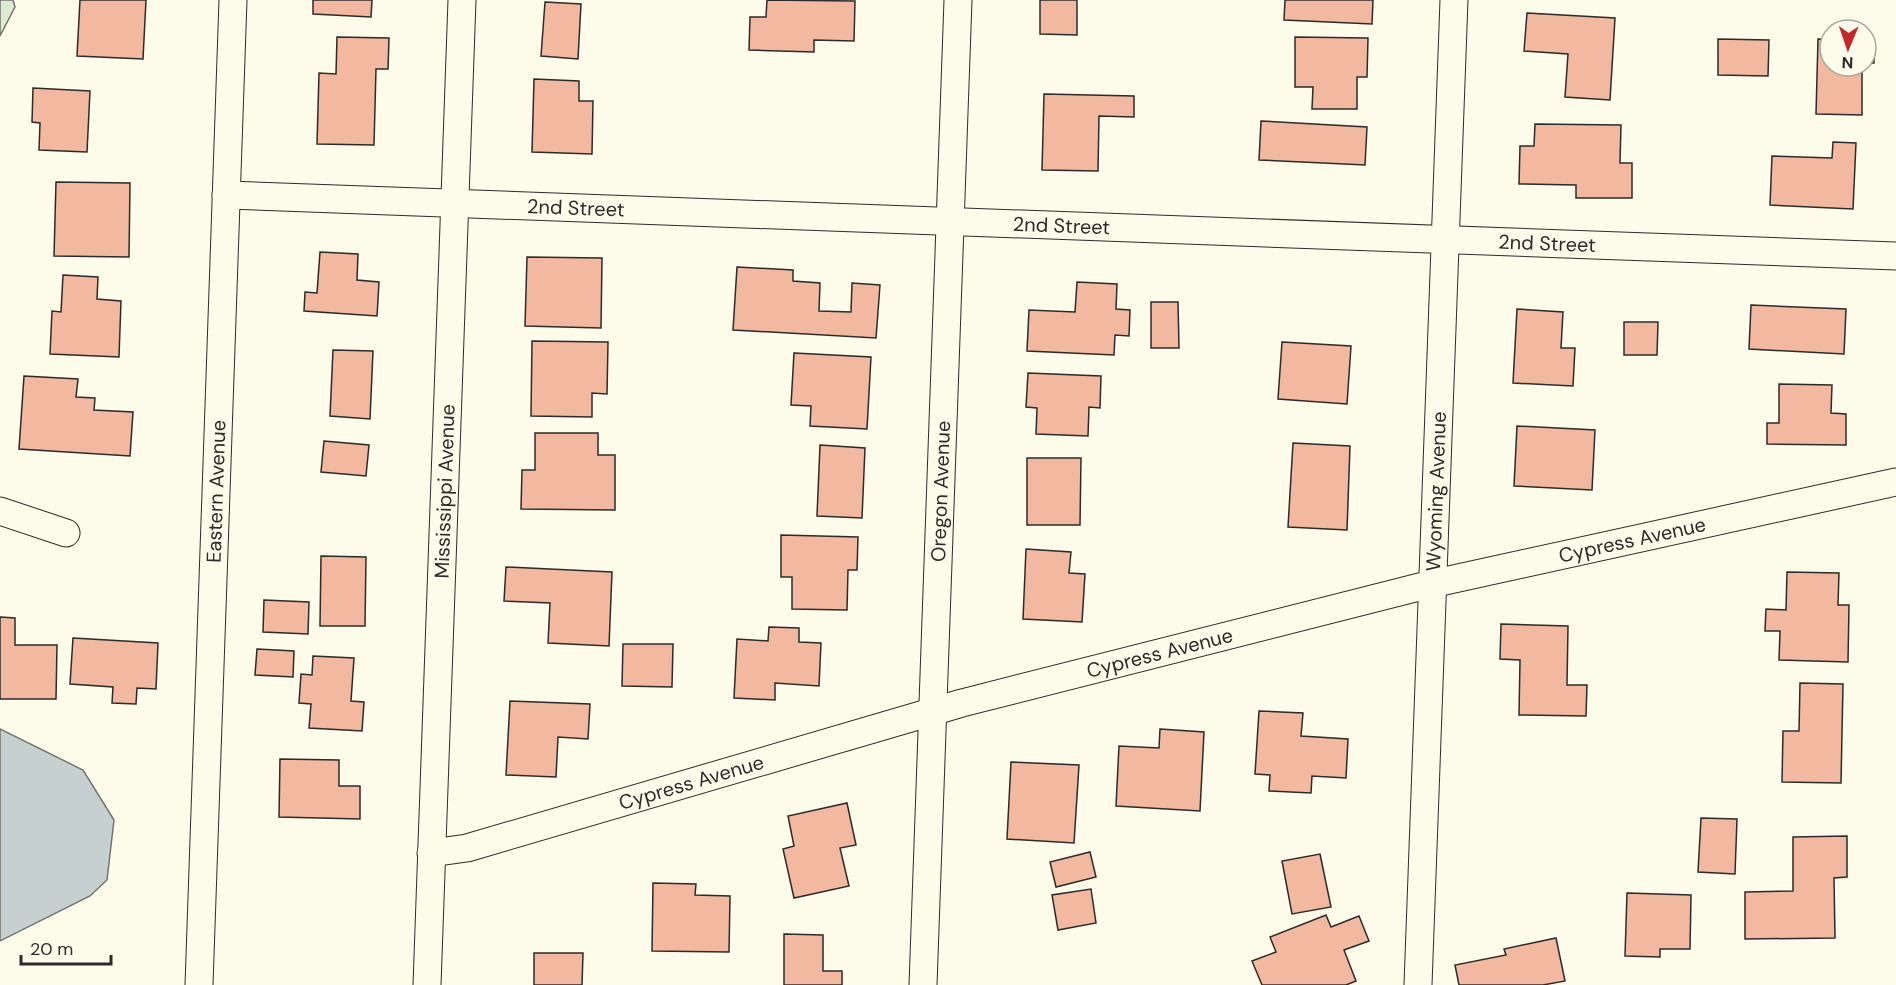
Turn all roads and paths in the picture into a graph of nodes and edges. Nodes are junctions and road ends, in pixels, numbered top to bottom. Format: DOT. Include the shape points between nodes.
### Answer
graph roads {
  1 [pos="233,0"];
  2 [pos="462,0"];
  3 [pos="958,0"];
  4 [pos="1454,0"];
  5 [pos="226,195"];
  6 [pos="455,202"];
  7 [pos="950,220"];
  8 [pos="1444,238"];
  9 [pos="1896,256"];
  10 [pos="1896,482"];
  11 [pos="0,511"];
  12 [pos="66,533"];
  13 [pos="1431,584"];
  14 [pos="933,713"];
  15 [pos="431,853"];
  16 [pos="199,985"];
  17 [pos="427,985"];
  18 [pos="923,985"];
  19 [pos="1418,985"];
  1 -- 5 [label="street, Eastern Avenue"];
  2 -- 6 [label="street, Mississippi Avenue"];
  3 -- 7 [label="street, Oregon Avenue"];
  4 -- 8 [label="street, Wyoming Avenue"];
  5 -- 6 [label="street, 2nd Street"];
  5 -- 16 [label="street, Eastern Avenue"];
  6 -- 7 [label="street, 2nd Street"];
  6 -- 15 [label="street, Mississippi Avenue"];
  7 -- 8 [label="street, 2nd Street"];
  7 -- 14 [label="street, Oregon Avenue"];
  8 -- 9 [label="street, 2nd Street"];
  8 -- 13 [label="street, Wyoming Avenue"];
  10 -- 13 [label="street, Cypress Avenue"];
  11 -- 12 [label="street"];
  13 -- 14 [label="street, Cypress Avenue"];
  13 -- 19 [label="street, Wyoming Avenue"];
  14 -- 15 [label="street, Cypress Avenue" via="467,848"];
  14 -- 18 [label="street, Oregon Avenue"];
  15 -- 17 [label="street, Mississippi Avenue"];
}
